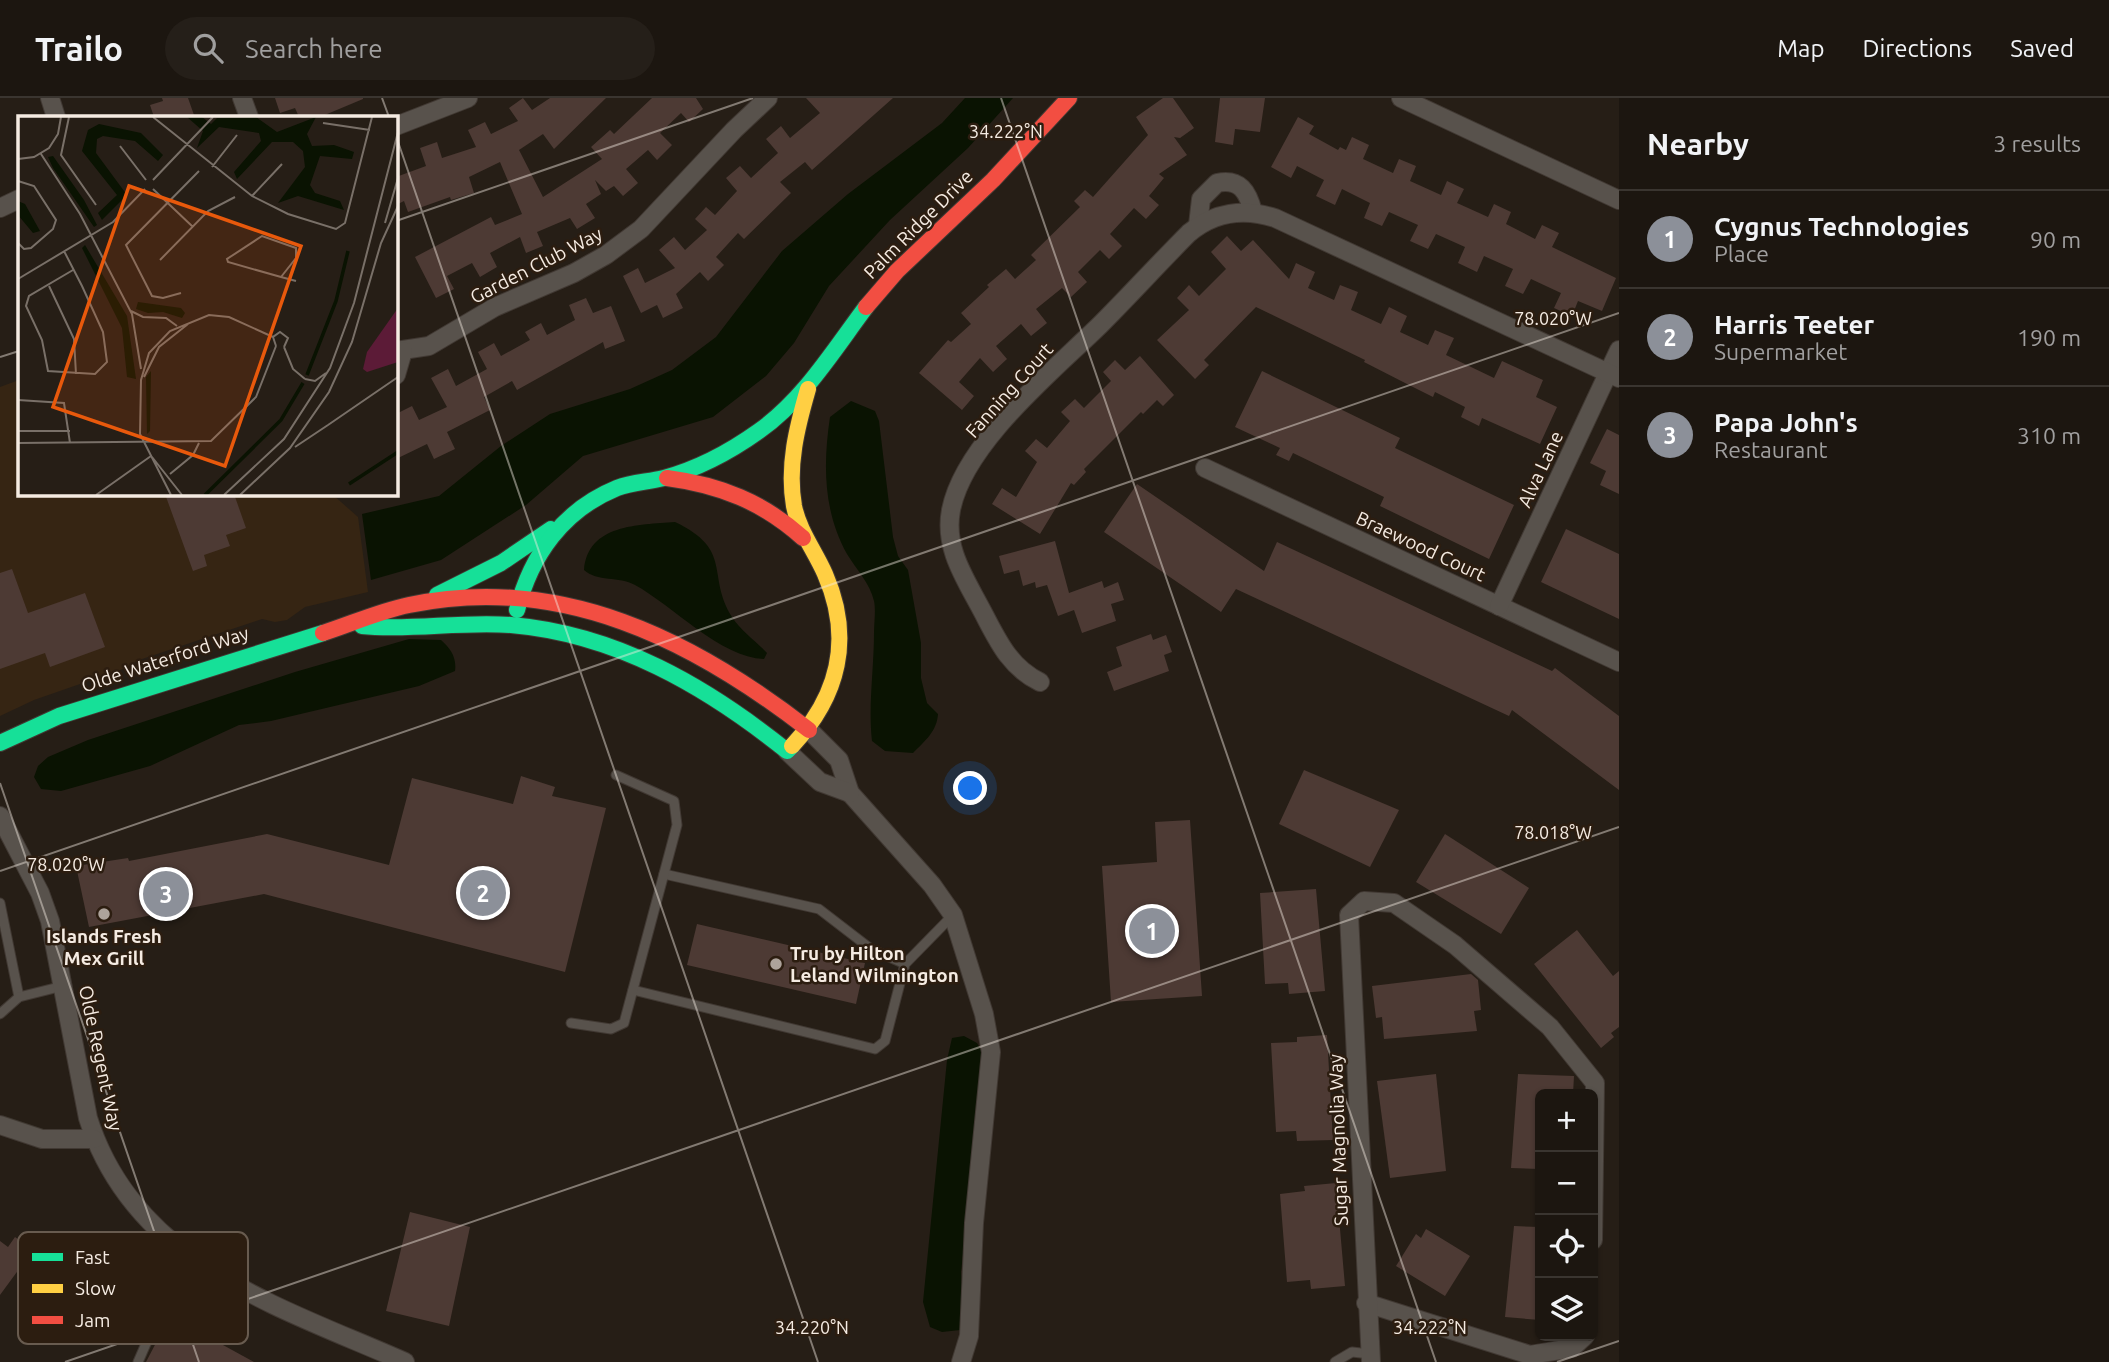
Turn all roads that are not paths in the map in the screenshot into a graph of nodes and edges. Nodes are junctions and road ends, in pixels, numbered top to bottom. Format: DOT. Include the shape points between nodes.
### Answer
graph roads {
  1 [pos="50,98"];
  2 [pos="242,98"];
  3 [pos="468,98"];
  4 [pos="768,98"];
  5 [pos="1069,98"];
  6 [pos="1401,98"];
  7 [pos="56,116"];
  8 [pos="248,116"];
  9 [pos="397,126"];
  10 [pos="18,200"];
  11 [pos="1619,200"];
  12 [pos="0,208"];
  13 [pos="1253,212"];
  14 [pos="1198,225"];
  15 [pos="1619,350"];
  16 [pos="399,351"];
  17 [pos="1614,375"];
  18 [pos="808,389"];
  19 [pos="1205,468"];
  20 [pos="666,478"];
  21 [pos="560,523"];
  22 [pos="806,541"];
  23 [pos="520,596"];
  24 [pos="409,606"];
  25 [pos="1499,606"];
  26 [pos="347,625"];
  27 [pos="514,626"];
  28 [pos="1619,662"];
  29 [pos="1040,682"];
  30 [pos="809,730"];
  31 [pos="0,743"];
  32 [pos="787,751"];
  33 [pos="616,775"];
  34 [pos="850,793"];
  35 [pos="0,816"];
  36 [pos="664,874"];
  37 [pos="0,903"];
  38 [pos="953,915"];
  39 [pos="905,964"];
  40 [pos="64,986"];
  41 [pos="633,990"];
  42 [pos="19,997"];
  43 [pos="0,1014"];
  44 [pos="572,1023"];
  45 [pos="0,1125"];
  46 [pos="94,1139"];
  47 [pos="1593,1215"];
  48 [pos="157,1232"];
  49 [pos="248,1290"];
  50 [pos="1366,1303"];
  51 [pos="1580,1341"];
  52 [pos="146,1344"];
  53 [pos="1371,1358"];
  54 [pos="138,1362"];
  55 [pos="405,1362"];
  56 [pos="961,1362"];
  57 [pos="1335,1362"];
  1 -- 7 [label="street"];
  2 -- 8 [label="street"];
  3 -- 9 [label="street"];
  4 -- 16 [label="street, Garden Club Way" via="648,222 615,249 574,273 495,307 443,339"];
  5 -- 18 [label="street, Palm Ridge Drive" via="889,281 838,343"];
  6 -- 11 [label="street"];
  10 -- 12 [label="street"];
  13 -- 14 [label="street, Fanning Court" via="1229,213"];
  13 -- 14 [label="street, Fanning Court" via="1240,185 1217,183 1201,199"];
  13 -- 17 [label="street, Fanning Court" via="1292,225"];
  14 -- 29 [label="street, Fanning Court" via="1003,421 955,497 950,537 962,573 1004,652 1015,666"];
  15 -- 17 [label="street, Alva Lane"];
  17 -- 25 [label="street, Alva Lane"];
  18 -- 20 [label="street, Palm Ridge Drive" via="745,441"];
  18 -- 22 [label="street, Palm Ridge Drive" via="792,459 794,506"];
  19 -- 25 [label="street, Braewood Court"];
  20 -- 21 [label="street, Palm Ridge Drive" via="618,487"];
  20 -- 22 [label="street" via="702,483 747,498 778,516"];
  21 -- 23 [label="street, Palm Ridge Drive"];
  21 -- 24 [label="street" via="501,563"];
  22 -- 30 [label="street, Palm Ridge Drive" via="831,589 841,638 834,690"];
  23 -- 24 [label="street, Olde Waterford Way"];
  23 -- 27 [label="street, Palm Ridge Drive"];
  23 -- 30 [label="street, Olde Waterford Way" via="598,613 684,645 741,677"];
  24 -- 26 [label="street, Olde Waterford Way" via="377,612"];
  25 -- 28 [label="street, Braewood Court"];
  26 -- 27 [label="street, Olde Waterford Way"];
  26 -- 31 [label="street, Olde Waterford Way" via="59,716"];
  27 -- 32 [label="street, Olde Waterford Way" via="566,635 655,666 720,699"];
  30 -- 32 [label="street, Palm Ridge Drive"];
  30 -- 34 [label="street, Olde Waterford Way" via="839,760"];
  32 -- 34 [label="street, Olde Waterford Way" via="820,782"];
  33 -- 36 [label="lane" via="674,801 677,825"];
  34 -- 38 [label="street"];
  35 -- 40 [label="street, Olde Regent Way" via="47,911"];
  36 -- 39 [label="lane" via="819,909 870,949"];
  36 -- 41 [label="lane"];
  37 -- 42 [label="lane"];
  38 -- 39 [label="lane"];
  38 -- 56 [label="street" via="991,1052 974,1223 969,1336"];
  39 -- 41 [label="lane" via="885,1041 875,1049"];
  40 -- 42 [label="lane"];
  40 -- 46 [label="street, Olde Regent Way"];
  41 -- 44 [label="lane" via="624,1023 611,1029"];
  42 -- 43 [label="lane"];
  45 -- 46 [label="street" via="42,1139"];
  46 -- 48 [label="street, Olde Regent Way" via="130,1202"];
  47 -- 50 [label="street, Sugar Magnolia Way" via="1595,1083 1550,1027 1455,945 1394,903 1364,901 1349,915"];
  49 -- 55 [label="street, Olde Regent Way"];
  50 -- 51 [label="street" via="1530,1355 1572,1348"];
  50 -- 53 [label="street, Sugar Magnolia Way"];
  52 -- 54 [label="lane"];
  53 -- 57 [label="lane" via="1352,1352"];
}
